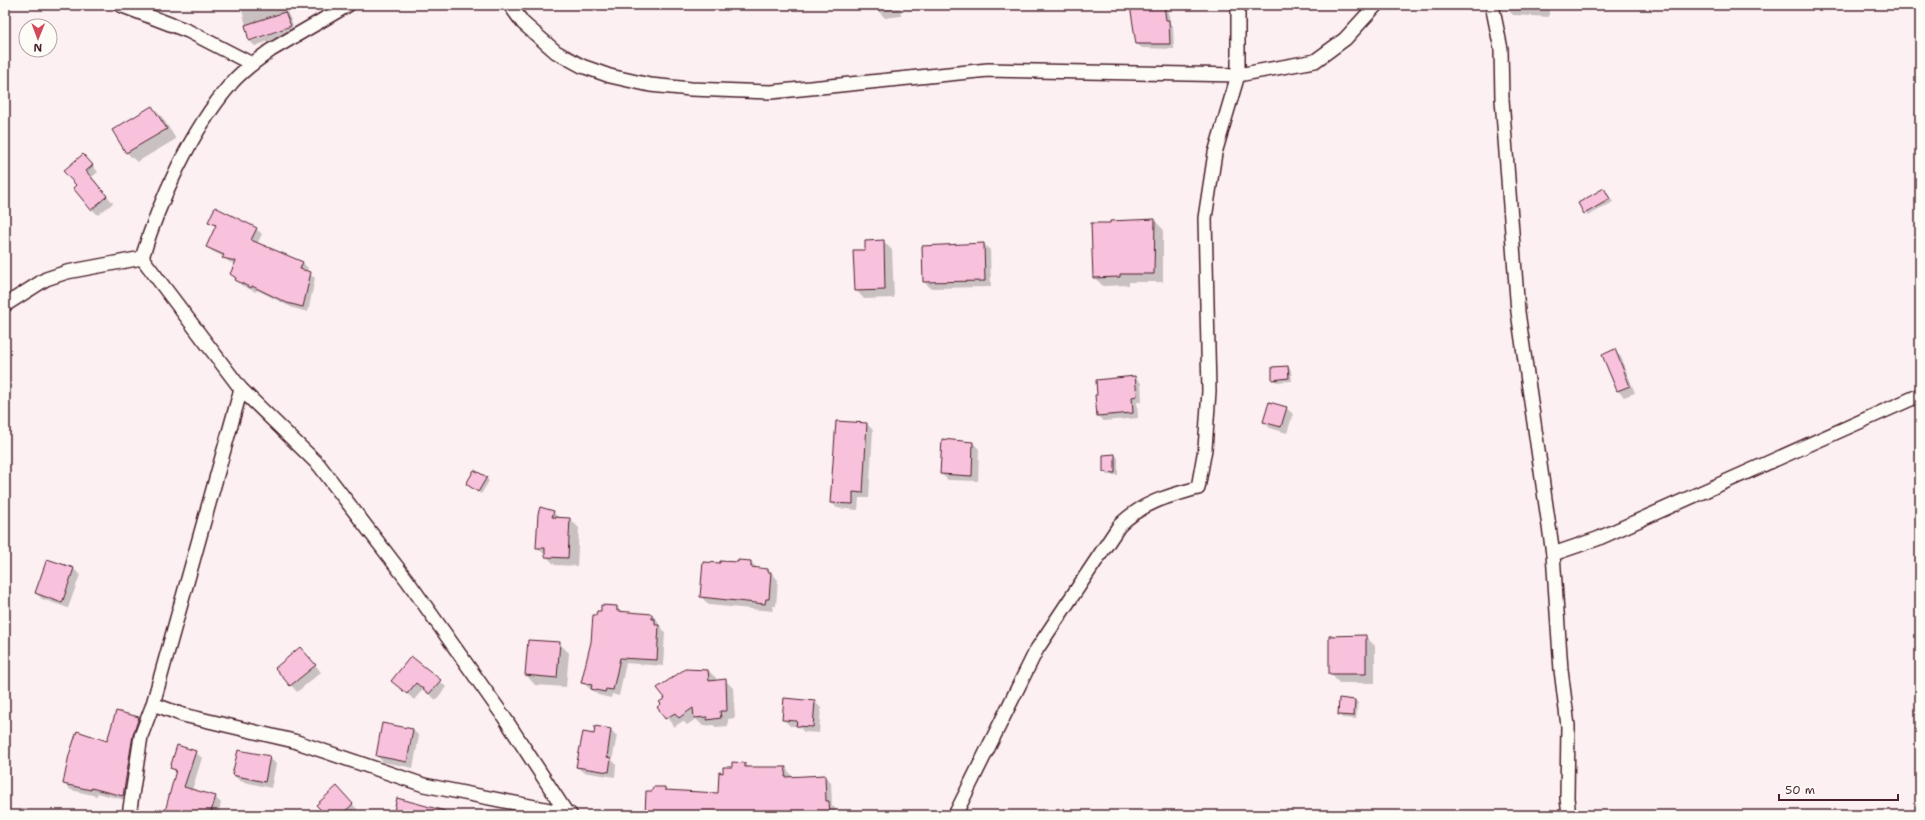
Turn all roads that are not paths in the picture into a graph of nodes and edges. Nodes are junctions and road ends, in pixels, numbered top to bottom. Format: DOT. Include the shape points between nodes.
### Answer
graph roads {
  1 [pos="120,5"];
  2 [pos="348,5"];
  3 [pos="510,5"];
  4 [pos="1238,5"];
  5 [pos="1376,5"];
  6 [pos="1492,5"];
  7 [pos="252,64"];
  8 [pos="1238,75"];
  9 [pos="142,258"];
  10 [pos="5,305"];
  11 [pos="241,389"];
  12 [pos="1920,396"];
  13 [pos="1553,554"];
  14 [pos="153,704"];
  15 [pos="569,814"];
  16 [pos="130,815"];
  17 [pos="955,815"];
  18 [pos="1569,815"];
  1 -- 7 [label="street" via="188,31"];
  2 -- 7 [label="street"];
  3 -- 8 [label="street" via="523,23 556,52 582,66 610,76 650,85 691,90 771,92 988,70"];
  4 -- 8 [label="street"];
  5 -- 8 [label="street" via="1345,39 1314,61"];
  6 -- 13 [label="street" via="1501,49 1502,99 1518,312"];
  7 -- 9 [label="street" via="230,84 204,120 174,176 148,237"];
  8 -- 17 [label="street" via="1215,153 1205,218 1209,391 1205,448 1198,488 1161,498 1135,512 1119,526 1037,649"];
  9 -- 10 [label="street" via="67,272 46,279"];
  9 -- 11 [label="street"];
  11 -- 14 [label="street"];
  11 -- 15 [label="street" via="320,465 407,580 500,710"];
  12 -- 13 [label="street" via="1597,539"];
  13 -- 18 [label="street" via="1561,670 1568,726"];
  14 -- 15 [label="street" via="183,715 294,741 424,785"];
  14 -- 16 [label="street" via="141,736"];
}
